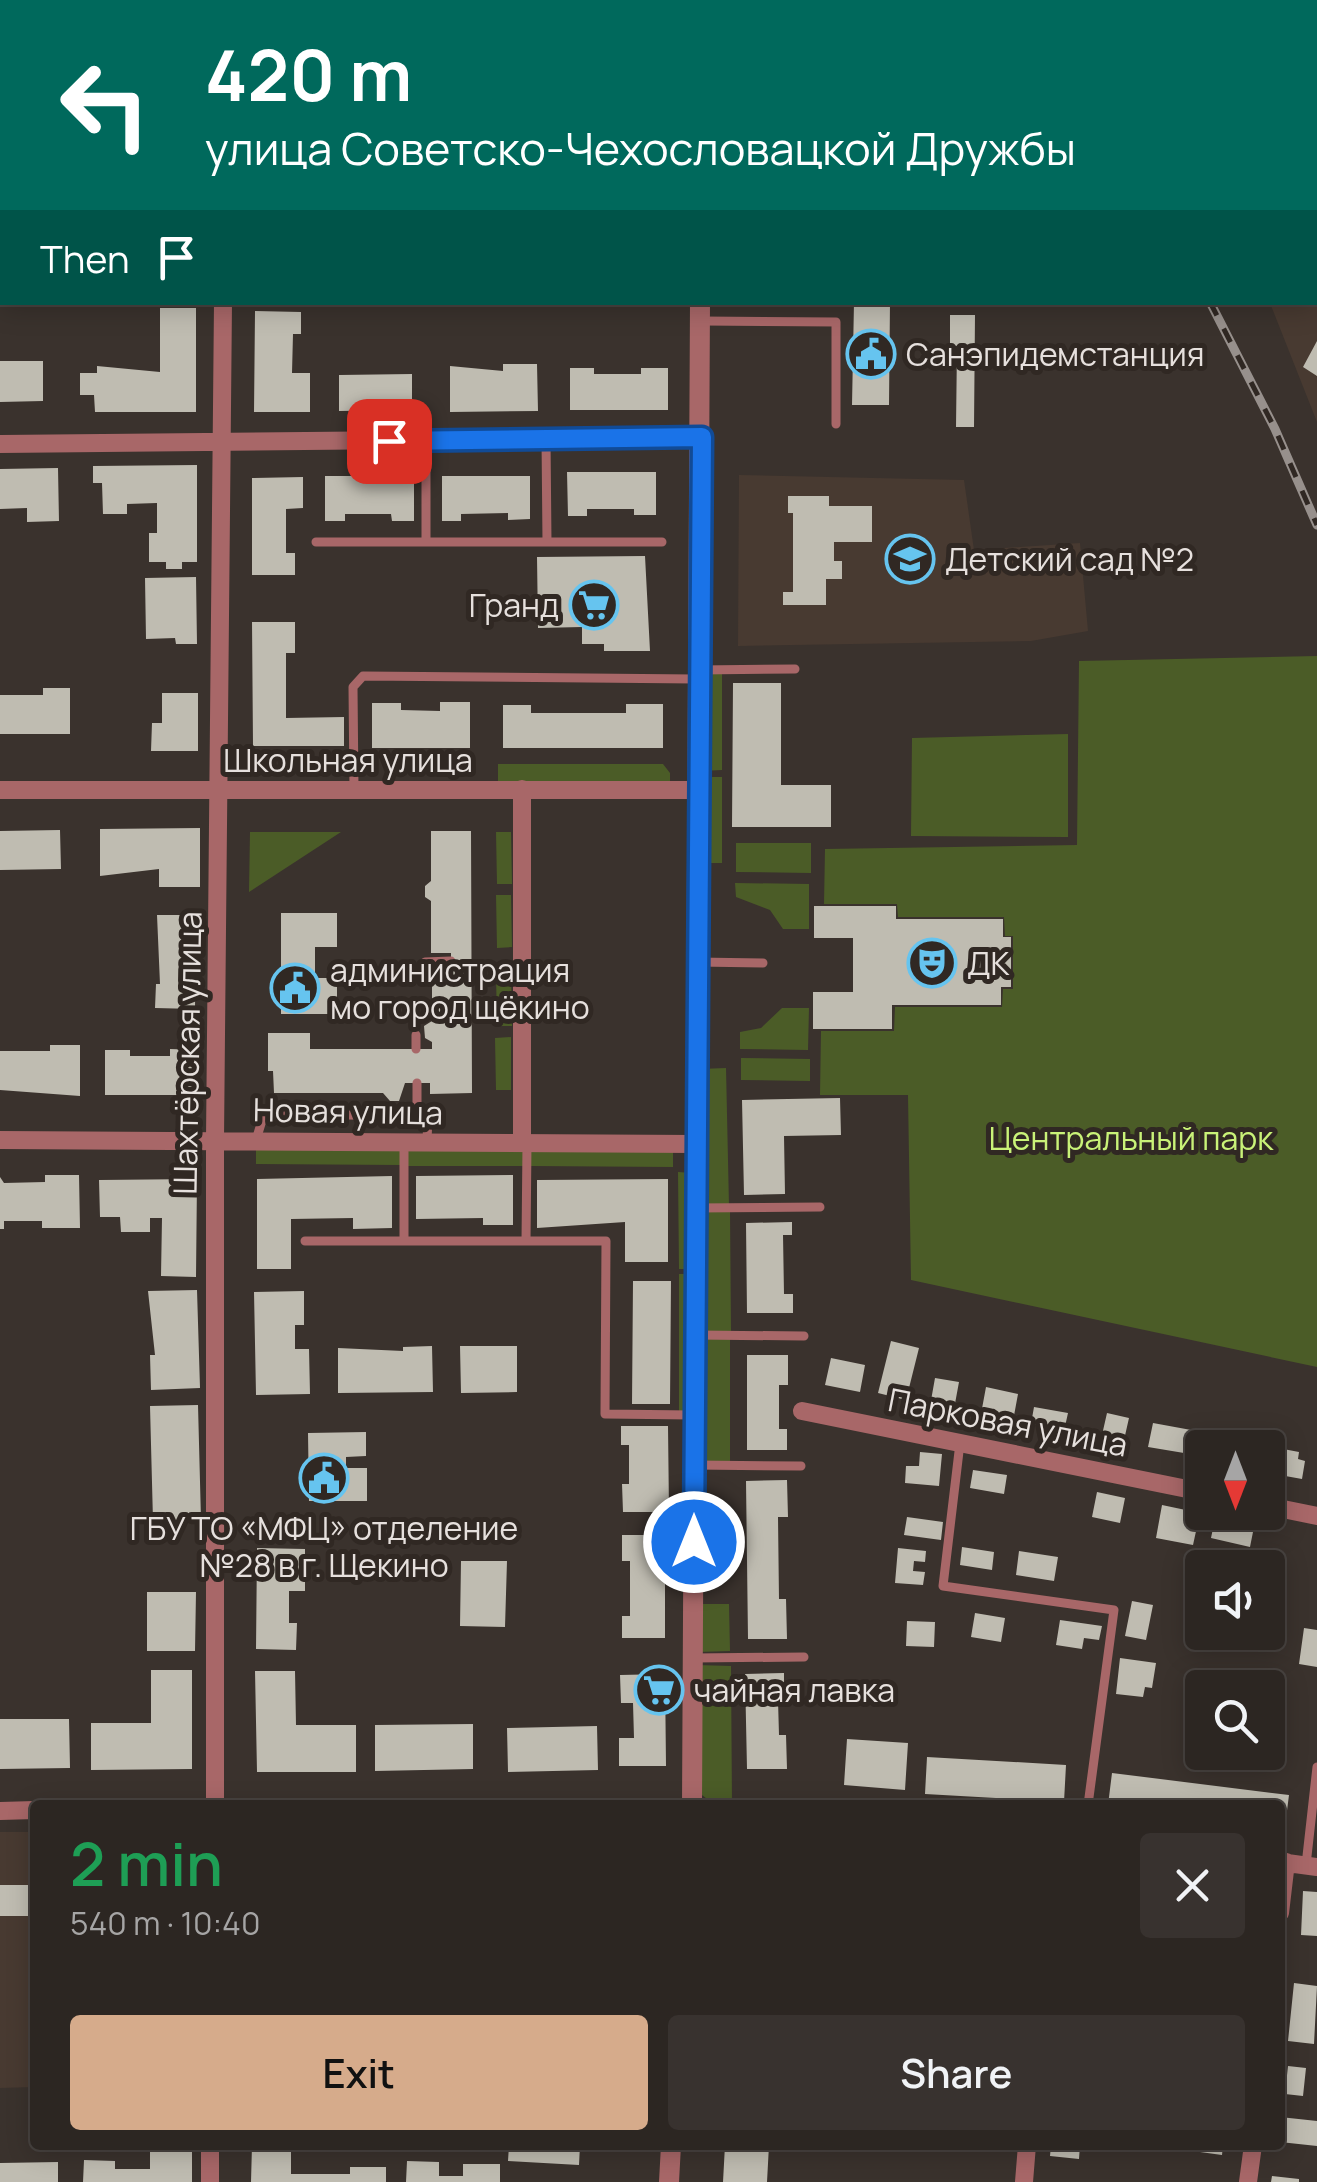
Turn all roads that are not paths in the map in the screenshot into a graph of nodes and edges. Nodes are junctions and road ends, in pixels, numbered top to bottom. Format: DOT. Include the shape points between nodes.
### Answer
graph roads {
  1 [pos="223,305"];
  2 [pos="700,312"];
  3 [pos="836,424"];
  4 [pos="702,437"];
  5 [pos="546,439"];
  6 [pos="426,440"];
  7 [pos="220,443"];
  8 [pos="0,444"];
  9 [pos="316,542"];
  10 [pos="426,542"];
  11 [pos="547,542"];
  12 [pos="662,542"];
  13 [pos="796,669"];
  14 [pos="698,674"];
  15 [pos="354,789"];
  16 [pos="522,789"];
  17 [pos="0,790"];
  18 [pos="220,790"];
  19 [pos="696,790"];
  20 [pos="451,961"];
  21 [pos="425,962"];
  22 [pos="697,962"];
  23 [pos="763,963"];
  24 [pos="416,1034"];
  25 [pos="416,1048"];
  26 [pos="417,1083"];
  27 [pos="417,1116"];
  28 [pos="214,1139"];
  29 [pos="0,1140"];
  30 [pos="256,1140"];
  31 [pos="404,1141"];
  32 [pos="428,1142"];
  33 [pos="524,1142"];
  34 [pos="696,1144"];
  35 [pos="820,1207"];
  36 [pos="696,1208"];
  37 [pos="306,1241"];
  38 [pos="404,1241"];
  39 [pos="526,1241"];
  40 [pos="695,1335"];
  41 [pos="804,1336"];
  42 [pos="802,1411"];
  43 [pos="694,1415"];
  44 [pos="960,1443"];
  45 [pos="694,1465"];
  46 [pos="801,1466"];
  47 [pos="1185,1489"];
  48 [pos="1285,1509"];
  49 [pos="1317,1516"];
  50 [pos="804,1657"];
  51 [pos="693,1658"];
  52 [pos="1317,1767"];
  53 [pos="215,1800"];
  54 [pos="692,1800"];
  55 [pos="1089,1800"];
  56 [pos="30,1810"];
  57 [pos="0,1811"];
  58 [pos="1285,1862"];
  59 [pos="1312,1866"];
  60 [pos="210,2150"];
  61 [pos="672,2150"];
  62 [pos="1027,2150"];
  63 [pos="1252,2150"];
  64 [pos="210,2182"];
  65 [pos="669,2182"];
  66 [pos="1024,2182"];
  67 [pos="1248,2182"];
  1 -- 7 [label="street, Шахтёрская улица"];
  2 -- 3 [label="lane" via="836,322"];
  2 -- 4 [label="street"];
  4 -- 5 [label="street"];
  4 -- 14 [label="street"];
  5 -- 6 [label="street"];
  5 -- 11 [label="lane"];
  6 -- 7 [label="street"];
  6 -- 10 [label="lane"];
  7 -- 8 [label="street"];
  7 -- 18 [label="street, Шахтёрская улица"];
  9 -- 10 [label="lane"];
  10 -- 11 [label="lane"];
  11 -- 12 [label="lane"];
  13 -- 14 [label="lane"];
  14 -- 15 [label="lane" via="364,676 353,687"];
  14 -- 19 [label="street"];
  15 -- 16 [label="street, Школьная улица"];
  15 -- 18 [label="street, Школьная улица"];
  16 -- 19 [label="street, Школьная улица"];
  16 -- 33 [label="street"];
  17 -- 18 [label="street, Школьная улица"];
  18 -- 28 [label="street, Шахтёрская улица"];
  19 -- 22 [label="street"];
  20 -- 21 [label="lane"];
  22 -- 23 [label="lane"];
  22 -- 34 [label="street"];
  24 -- 25 [label="lane"];
  26 -- 27 [label="lane"];
  27 -- 30 [label="lane" via="264,1114"];
  27 -- 32 [label="lane" via="428,1116"];
  28 -- 29 [label="street, Новая улица"];
  28 -- 30 [label="street, Новая улица"];
  28 -- 53 [label="street, Шахтёрская улица"];
  30 -- 31 [label="street, Новая улица"];
  31 -- 32 [label="street, Новая улица"];
  31 -- 38 [label="lane"];
  32 -- 33 [label="street, Новая улица"];
  33 -- 34 [label="street, Новая улица"];
  33 -- 39 [label="lane"];
  34 -- 36 [label="street"];
  35 -- 36 [label="lane"];
  36 -- 40 [label="street" via="686,1271"];
  37 -- 38 [label="lane"];
  38 -- 39 [label="lane"];
  39 -- 43 [label="lane" via="606,1240 605,1414"];
  40 -- 41 [label="lane"];
  40 -- 43 [label="street"];
  42 -- 44 [label="street, Парковая улица"];
  43 -- 45 [label="street"];
  44 -- 47 [label="street, Парковая улица"];
  44 -- 55 [label="lane" via="943,1586 1114,1610"];
  45 -- 46 [label="lane"];
  45 -- 51 [label="street"];
  48 -- 49 [label="street"];
  50 -- 51 [label="lane"];
  51 -- 54 [label="street"];
  52 -- 59 [label="lane"];
  56 -- 57 [label="street"];
  58 -- 59 [label="street"];
  60 -- 64 [label="street"];
  61 -- 65 [label="street"];
  62 -- 66 [label="street"];
  63 -- 67 [label="street"];
}
